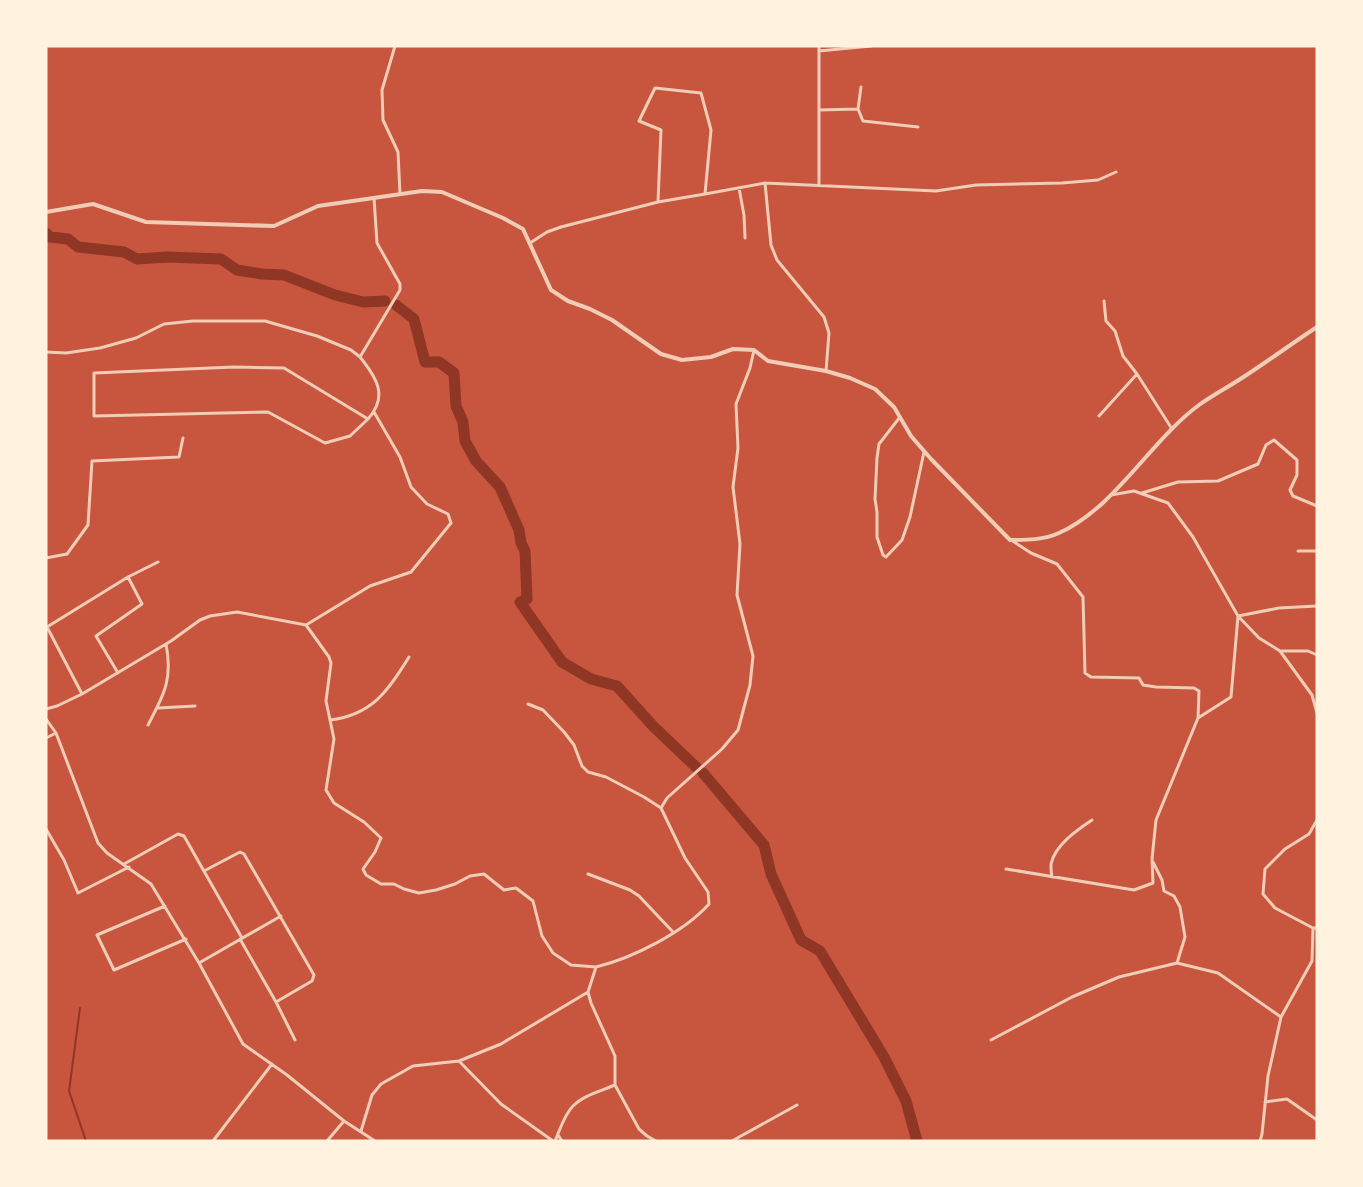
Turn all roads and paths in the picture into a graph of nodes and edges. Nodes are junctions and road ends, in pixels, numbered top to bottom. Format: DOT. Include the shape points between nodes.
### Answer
graph roads {
  1 [pos="395,46"];
  2 [pos="819,46"];
  3 [pos="871,46"];
  4 [pos="819,51"];
  5 [pos="861,87"];
  6 [pos="858,109"];
  7 [pos="819,110"];
  8 [pos="918,127"];
  9 [pos="1116,172"];
  10 [pos="766,182"];
  11 [pos="819,186"];
  12 [pos="739,188"];
  13 [pos="400,194"];
  14 [pos="706,194"];
  15 [pos="374,198"];
  16 [pos="658,202"];
  17 [pos="46,212"];
  18 [pos="744,238"];
  19 [pos="530,243"];
  20 [pos="1104,301"];
  21 [pos="1317,327"];
  22 [pos="754,350"];
  23 [pos="46,352"];
  24 [pos="360,357"];
  25 [pos="826,371"];
  26 [pos="1138,374"];
  27 [pos="374,412"];
  28 [pos="1099,416"];
  29 [pos="900,418"];
  30 [pos="368,419"];
  31 [pos="1172,429"];
  32 [pos="183,438"];
  33 [pos="924,451"];
  34 [pos="1141,494"];
  35 [pos="1110,495"];
  36 [pos="1317,506"];
  37 [pos="1010,540"];
  38 [pos="1298,551"];
  39 [pos="1317,551"];
  40 [pos="46,558"];
  41 [pos="158,562"];
  42 [pos="128,577"];
  43 [pos="1317,606"];
  44 [pos="1238,616"];
  45 [pos="306,625"];
  46 [pos="166,644"];
  47 [pos="1280,651"];
  48 [pos="1317,655"];
  49 [pos="409,657"];
  50 [pos="118,673"];
  51 [pos="82,694"];
  52 [pos="528,704"];
  53 [pos="195,706"];
  54 [pos="158,708"];
  55 [pos="46,709"];
  56 [pos="1317,712"];
  57 [pos="1198,718"];
  58 [pos="46,719"];
  59 [pos="330,720"];
  60 [pos="148,725"];
  61 [pos="56,734"];
  62 [pos="46,738"];
  63 [pos="661,808"];
  64 [pos="1092,820"];
  65 [pos="1317,820"];
  66 [pos="46,829"];
  67 [pos="1152,860"];
  68 [pos="123,864"];
  69 [pos="129,867"];
  70 [pos="1006,869"];
  71 [pos="204,871"];
  72 [pos="588,874"];
  73 [pos="1052,877"];
  74 [pos="165,906"];
  75 [pos="281,916"];
  76 [pos="1315,928"];
  77 [pos="673,932"];
  78 [pos="241,938"];
  79 [pos="186,939"];
  80 [pos="200,963"];
  81 [pos="1178,963"];
  82 [pos="596,967"];
  83 [pos="588,992"];
  84 [pos="276,1002"];
  85 [pos="1281,1017"];
  86 [pos="295,1040"];
  87 [pos="990,1040"];
  88 [pos="459,1061"];
  89 [pos="272,1064"];
  90 [pos="615,1085"];
  91 [pos="1265,1102"];
  92 [pos="797,1105"];
  93 [pos="1317,1120"];
  94 [pos="344,1121"];
  95 [pos="361,1130"];
  96 [pos="558,1134"];
  97 [pos="213,1141"];
  98 [pos="327,1141"];
  99 [pos="375,1141"];
  100 [pos="554,1141"];
  101 [pos="562,1141"];
  102 [pos="656,1141"];
  103 [pos="732,1141"];
  104 [pos="1260,1141"];
  1 -- 13 [label="street" via="382,90 383,120 398,152"];
  2 -- 4 [label="street"];
  3 -- 4 [label="street"];
  4 -- 7 [label="street"];
  5 -- 6 [label="street"];
  6 -- 7 [label="street"];
  6 -- 8 [label="street" via="863,121"];
  7 -- 11 [label="street"];
  9 -- 11 [label="street" via="1098,180 936,191"];
  10 -- 11 [label="street"];
  10 -- 12 [label="street"];
  10 -- 25 [label="street" via="771,245 777,260 824,317 829,333"];
  12 -- 14 [label="street"];
  12 -- 18 [label="street"];
  13 -- 15 [label="street"];
  13 -- 19 [label="street" via="442,192 503,218 523,230"];
  14 -- 16 [label="street"];
  14 -- 16 [label="street" via="711,130 701,93 655,88 639,120 661,130"];
  15 -- 17 [label="street" via="318,206 274,226 146,222 94,204"];
  15 -- 24 [label="street" via="377,243 400,284 400,290"];
  16 -- 19 [label="street" via="561,226"];
  19 -- 22 [label="street" via="551,290 612,320 661,354 682,360 711,357 733,349"];
  20 -- 26 [label="street" via="1106,321 1115,331 1124,356"];
  21 -- 31 [label="street" via="1198,405"];
  22 -- 25 [label="street" via="768,362"];
  22 -- 63 [label="street" via="736,404 738,448 732,487 740,544 736,595 753,656 750,685 738,730 709,762 667,798"];
  23 -- 24 [label="street" via="100,348 136,338 164,324 266,321 316,336 352,350"];
  24 -- 27 [label="street" via="374,375 380,394"];
  25 -- 29 [label="street" via="875,389 894,406"];
  26 -- 28 [label="street"];
  26 -- 31 [label="street"];
  27 -- 30 [label="street"];
  27 -- 45 [label="street" via="400,457 411,487 427,504 448,514 451,523 411,572 370,586"];
  29 -- 33 [label="street"];
  29 -- 33 [label="street" via="879,444 877,458 877,537 886,558 902,540"];
  30 -- 30 [label="street" via="284,368 94,373 94,416 268,412 325,443 350,436"];
  31 -- 35 [label="street"];
  32 -- 40 [label="street" via="179,457 92,461 88,525 67,554"];
  33 -- 37 [label="street"];
  34 -- 35 [label="street" via="1134,491"];
  34 -- 36 [label="street" via="1178,482 1218,481 1258,464 1266,445 1274,440 1297,460 1297,475 1290,490 1293,496"];
  34 -- 44 [label="street" via="1168,503 1193,537"];
  35 -- 37 [label="street" via="1087,516 1059,533 1035,540"];
  37 -- 57 [label="street" via="1058,564 1083,597 1085,673 1091,677 1139,678 1143,685 1156,687 1194,688 1199,691"];
  38 -- 39 [label="street"];
  41 -- 42 [label="street"];
  42 -- 50 [label="street" via="142,604 96,636"];
  42 -- 51 [label="street" via="47,627"];
  43 -- 44 [label="street" via="1279,608"];
  44 -- 47 [label="street" via="1259,638"];
  44 -- 57 [label="street" via="1231,697"];
  45 -- 46 [label="street" via="237,612 200,620"];
  45 -- 59 [label="street" via="331,663 326,701"];
  46 -- 50 [label="street"];
  46 -- 54 [label="street" via="168,680"];
  47 -- 48 [label="street"];
  47 -- 56 [label="street" via="1312,696"];
  49 -- 59 [label="street" via="392,686 378,700 358,714"];
  50 -- 51 [label="street"];
  51 -- 55 [label="street"];
  52 -- 63 [label="street" via="543,710 564,732 588,772 606,777"];
  53 -- 54 [label="street"];
  54 -- 60 [label="street"];
  57 -- 67 [label="street" via="1156,820"];
  58 -- 61 [label="street"];
  59 -- 82 [label="street" via="334,739 326,790 334,803 364,822 381,838 363,870 366,875 381,884 394,884 419,892 436,890 470,876 484,874 504,890 516,888 533,901 542,936 553,953 571,965"];
  61 -- 62 [label="street"];
  61 -- 68 [label="street" via="98,843"];
  63 -- 77 [label="street" via="686,858 708,892 709,904 699,915"];
  64 -- 73 [label="street" via="1075,830 1062,845 1051,864"];
  65 -- 76 [label="street" via="1309,834 1285,848 1265,869 1263,894 1275,908"];
  66 -- 69 [label="street" via="78,893"];
  67 -- 73 [label="street" via="1153,883 1134,890"];
  67 -- 81 [label="street" via="1164,891 1174,896 1180,908 1185,937"];
  68 -- 69 [label="street"];
  68 -- 71 [label="street" via="178,834 184,836"];
  69 -- 74 [label="street" via="151,884"];
  70 -- 73 [label="street"];
  71 -- 75 [label="street" via="240,852 244,854"];
  71 -- 78 [label="street"];
  72 -- 77 [label="street" via="639,896"];
  74 -- 79 [label="street"];
  74 -- 79 [label="street" via="97,935 114,970"];
  75 -- 78 [label="street"];
  75 -- 84 [label="street" via="314,975 312,981"];
  76 -- 85 [label="street" via="1312,961"];
  77 -- 82 [label="street" via="621,961"];
  78 -- 80 [label="street"];
  78 -- 84 [label="street"];
  79 -- 80 [label="street"];
  80 -- 89 [label="street" via="243,1044"];
  81 -- 85 [label="street" via="1218,973"];
  81 -- 87 [label="street" via="1119,977 1072,997"];
  82 -- 83 [label="street"];
  83 -- 88 [label="street" via="501,1044"];
  83 -- 90 [label="street" via="615,1056"];
  84 -- 86 [label="street"];
  85 -- 91 [label="street"];
  88 -- 95 [label="street" via="413,1066 381,1084 372,1095"];
  88 -- 100 [label="street" via="501,1104"];
  89 -- 94 [label="street"];
  89 -- 97 [label="street"];
  90 -- 96 [label="street" via="573,1106"];
  90 -- 102 [label="street" via="639,1129"];
  91 -- 93 [label="street" via="1287,1100"];
  91 -- 104 [label="street"];
  92 -- 103 [label="street"];
  94 -- 95 [label="street"];
  94 -- 98 [label="street"];
  95 -- 99 [label="street"];
  96 -- 100 [label="street"];
  96 -- 101 [label="street"];
}
